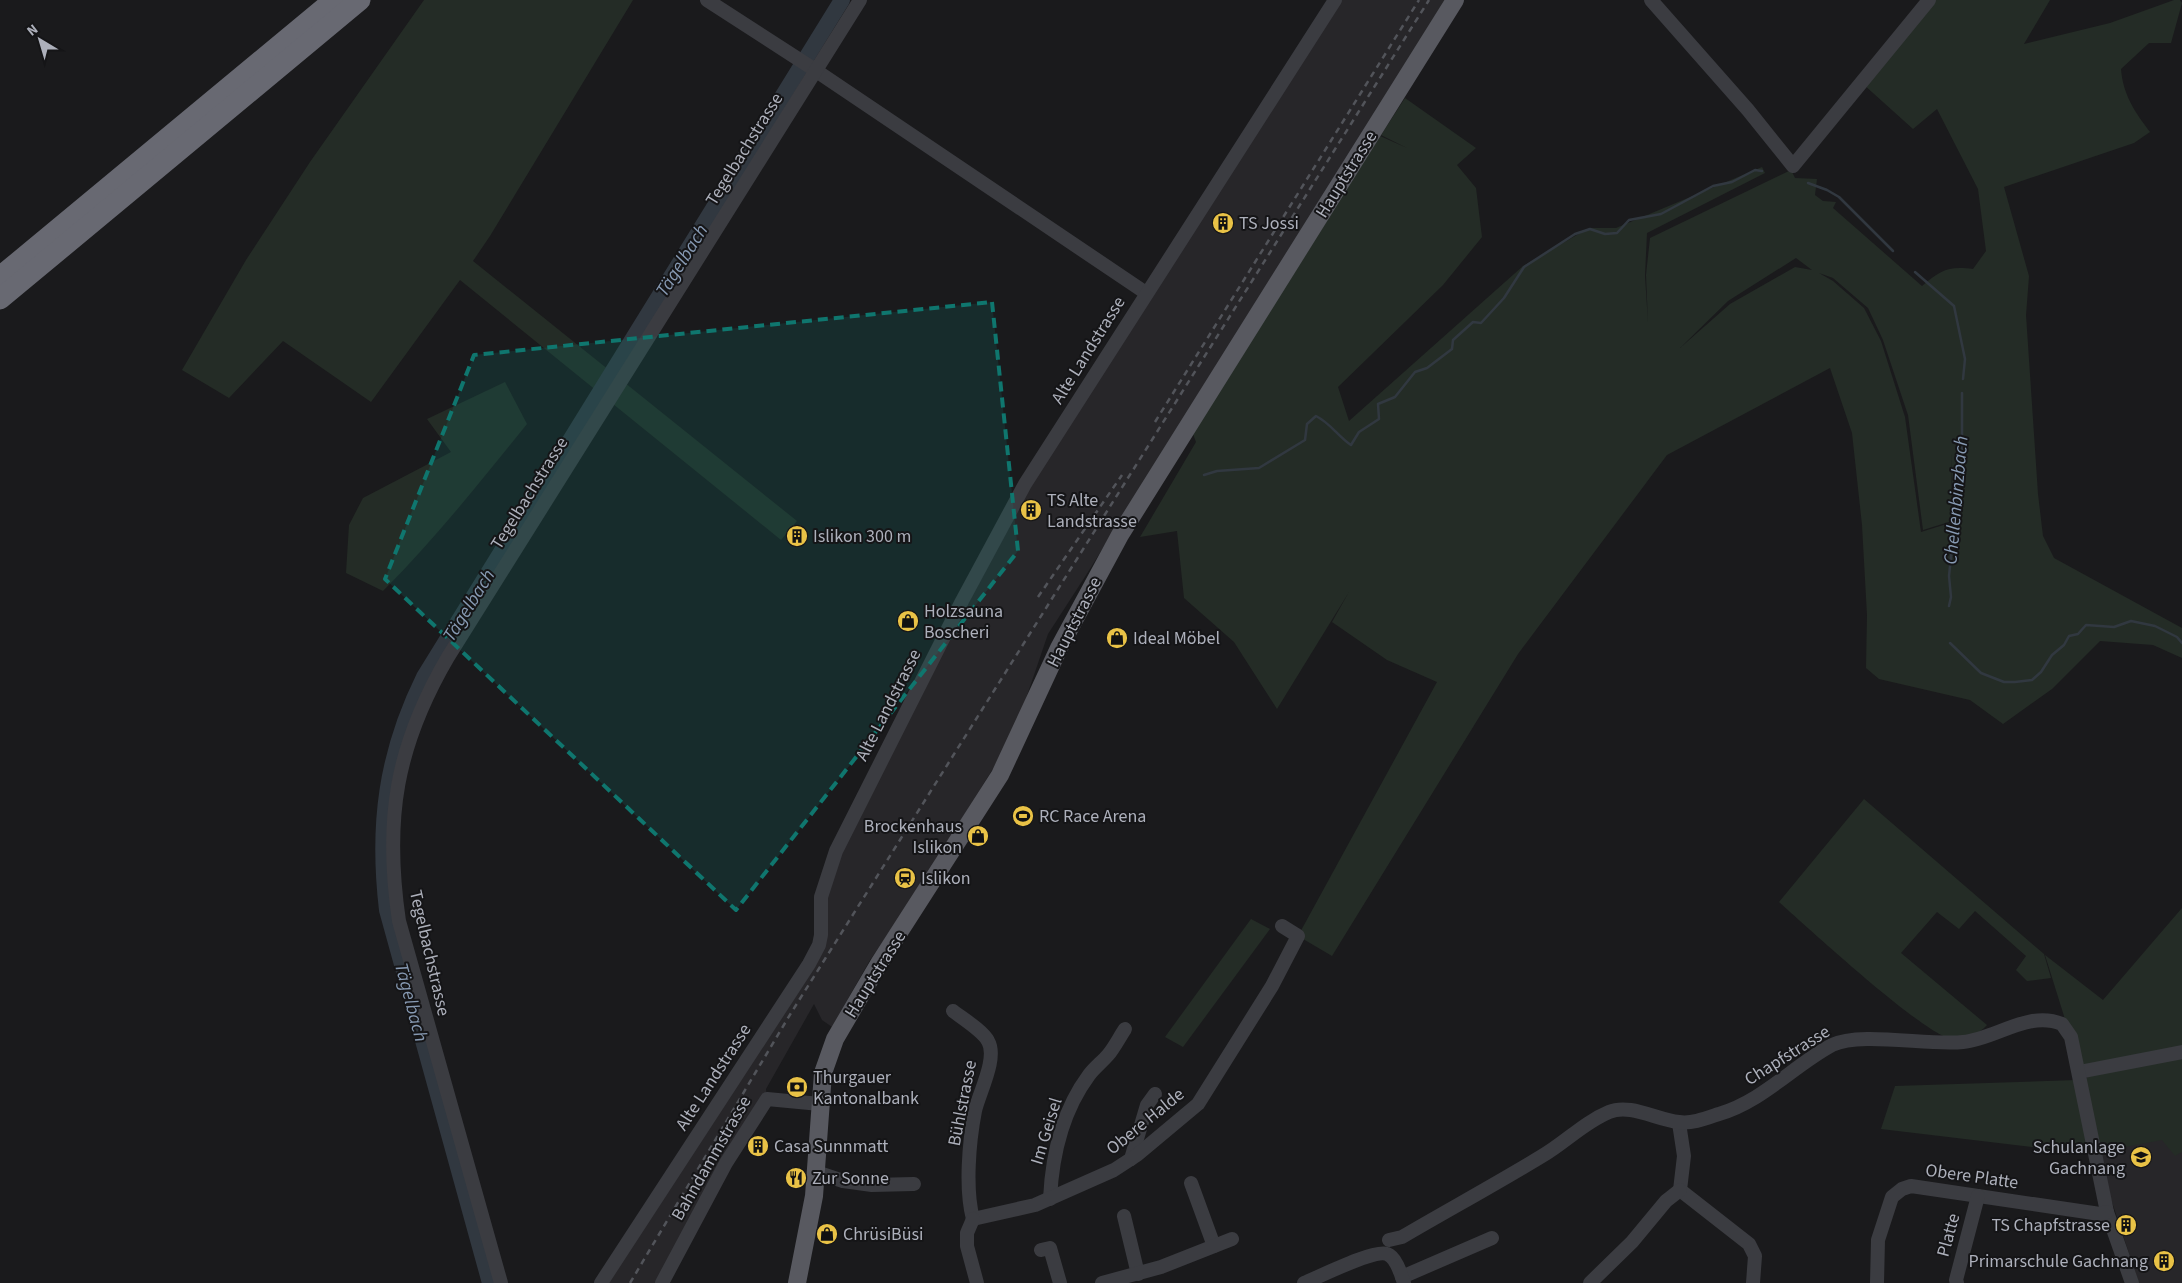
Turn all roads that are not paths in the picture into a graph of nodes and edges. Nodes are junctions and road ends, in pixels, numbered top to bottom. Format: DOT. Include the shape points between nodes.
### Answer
graph roads {
  1 [pos="334,0"];
  2 [pos="360,0"];
  3 [pos="707,0"];
  4 [pos="860,0"];
  5 [pos="1335,0"];
  6 [pos="1455,0"];
  7 [pos="1651,0"];
  8 [pos="1929,0"];
  9 [pos="807,65"];
  10 [pos="0,277"];
  11 [pos="1146,293"];
  12 [pos="0,299"];
  13 [pos="1282,926"];
  14 [pos="952,1011"];
  15 [pos="1125,1029"];
  16 [pos="2182,1052"];
  17 [pos="2079,1072"];
  18 [pos="1155,1094"];
  19 [pos="820,1104"];
  20 [pos="1679,1122"];
  21 [pos="1131,1159"];
  22 [pos="816,1172"];
  23 [pos="1191,1183"];
  24 [pos="914,1184"];
  25 [pos="1680,1190"];
  26 [pos="1978,1196"];
  27 [pos="1050,1199"];
  28 [pos="2107,1212"];
  29 [pos="1124,1216"];
  30 [pos="973,1219"];
  31 [pos="1492,1238"];
  32 [pos="1232,1239"];
  33 [pos="1389,1240"];
  34 [pos="1214,1246"];
  35 [pos="1041,1250"];
  36 [pos="1138,1274"];
  37 [pos="1403,1280"];
  38 [pos="501,1283"];
  39 [pos="601,1283"];
  40 [pos="662,1283"];
  41 [pos="797,1283"];
  42 [pos="977,1283"];
  43 [pos="1060,1283"];
  44 [pos="1102,1283"];
  45 [pos="1304,1283"];
  46 [pos="1590,1283"];
  47 [pos="1753,1283"];
  48 [pos="1877,1283"];
  49 [pos="1957,1283"];
  50 [pos="2132,1283"];
  1 -- 10 [label="highway"];
  2 -- 12 [label="highway"];
  3 -- 9 [label="street"];
  4 -- 9 [label="street, Tegelbachstrasse"];
  5 -- 11 [label="street, Alte Landstrasse"];
  6 -- 19 [label="main road, Hauptstrasse" via="1119,536 1059,648 1000,775 834,1039 825,1064"];
  7 -- 8 [label="street" via="1793,166"];
  9 -- 11 [label="street"];
  9 -- 38 [label="street, Tegelbachstrasse" via="448,657 419,712 400,773 392,828 399,921"];
  11 -- 39 [label="street, Alte Landstrasse" via="1025,484 854,815 836,851 823,891 819,946"];
  13 -- 21 [label="street, Obere Halde" via="1298,936 1230,1056 1198,1104"];
  14 -- 30 [label="street, Bühlstrasse" via="987,1039 990,1047 989,1065 975,1111 970,1159"];
  15 -- 27 [label="street, Im Geisel" via="1108,1055 1089,1074 1072,1102 1057,1146"];
  16 -- 17 [label="street"];
  17 -- 20 [label="street, Chapfstrasse" via="2067,1030 2062,1024 2049,1020 2034,1021 1965,1042 1852,1039 1833,1045 1752,1099 1722,1113"];
  17 -- 28 [label="street, Chapfstrasse"];
  18 -- 21 [label="street" via="1147,1105"];
  19 -- 22 [label="main road, Hauptstrasse"];
  19 -- 40 [label="street, Bahndammstrasse" via="766,1099 722,1170"];
  20 -- 25 [label="street" via="1684,1156"];
  20 -- 33 [label="street, Chapfstrasse" via="1631,1110 1612,1111 1588,1122 1536,1159 1402,1237"];
  21 -- 27 [label="street, Obere Halde"];
  22 -- 24 [label="street" via="870,1185"];
  22 -- 41 [label="main road, Hauptstrasse" via="812,1215"];
  23 -- 34 [label="street"];
  25 -- 46 [label="street"];
  25 -- 47 [label="street" via="1749,1244 1755,1256"];
  26 -- 28 [label="street, Obere Platte" via="2100,1214"];
  26 -- 48 [label="street, Obere Platte" via="1911,1186 1892,1197 1878,1240"];
  26 -- 49 [label="street, Platte"];
  27 -- 30 [label="street, Obere Halde"];
  28 -- 50 [label="street, Chapfstrasse"];
  29 -- 36 [label="street"];
  30 -- 42 [label="street" via="966,1233"];
  31 -- 37 [label="street"];
  32 -- 34 [label="street"];
  34 -- 36 [label="street"];
  35 -- 43 [label="street" via="1050,1248"];
  36 -- 44 [label="street"];
  37 -- 45 [label="street" via="1394,1259 1386,1254 1374,1254"];
}
